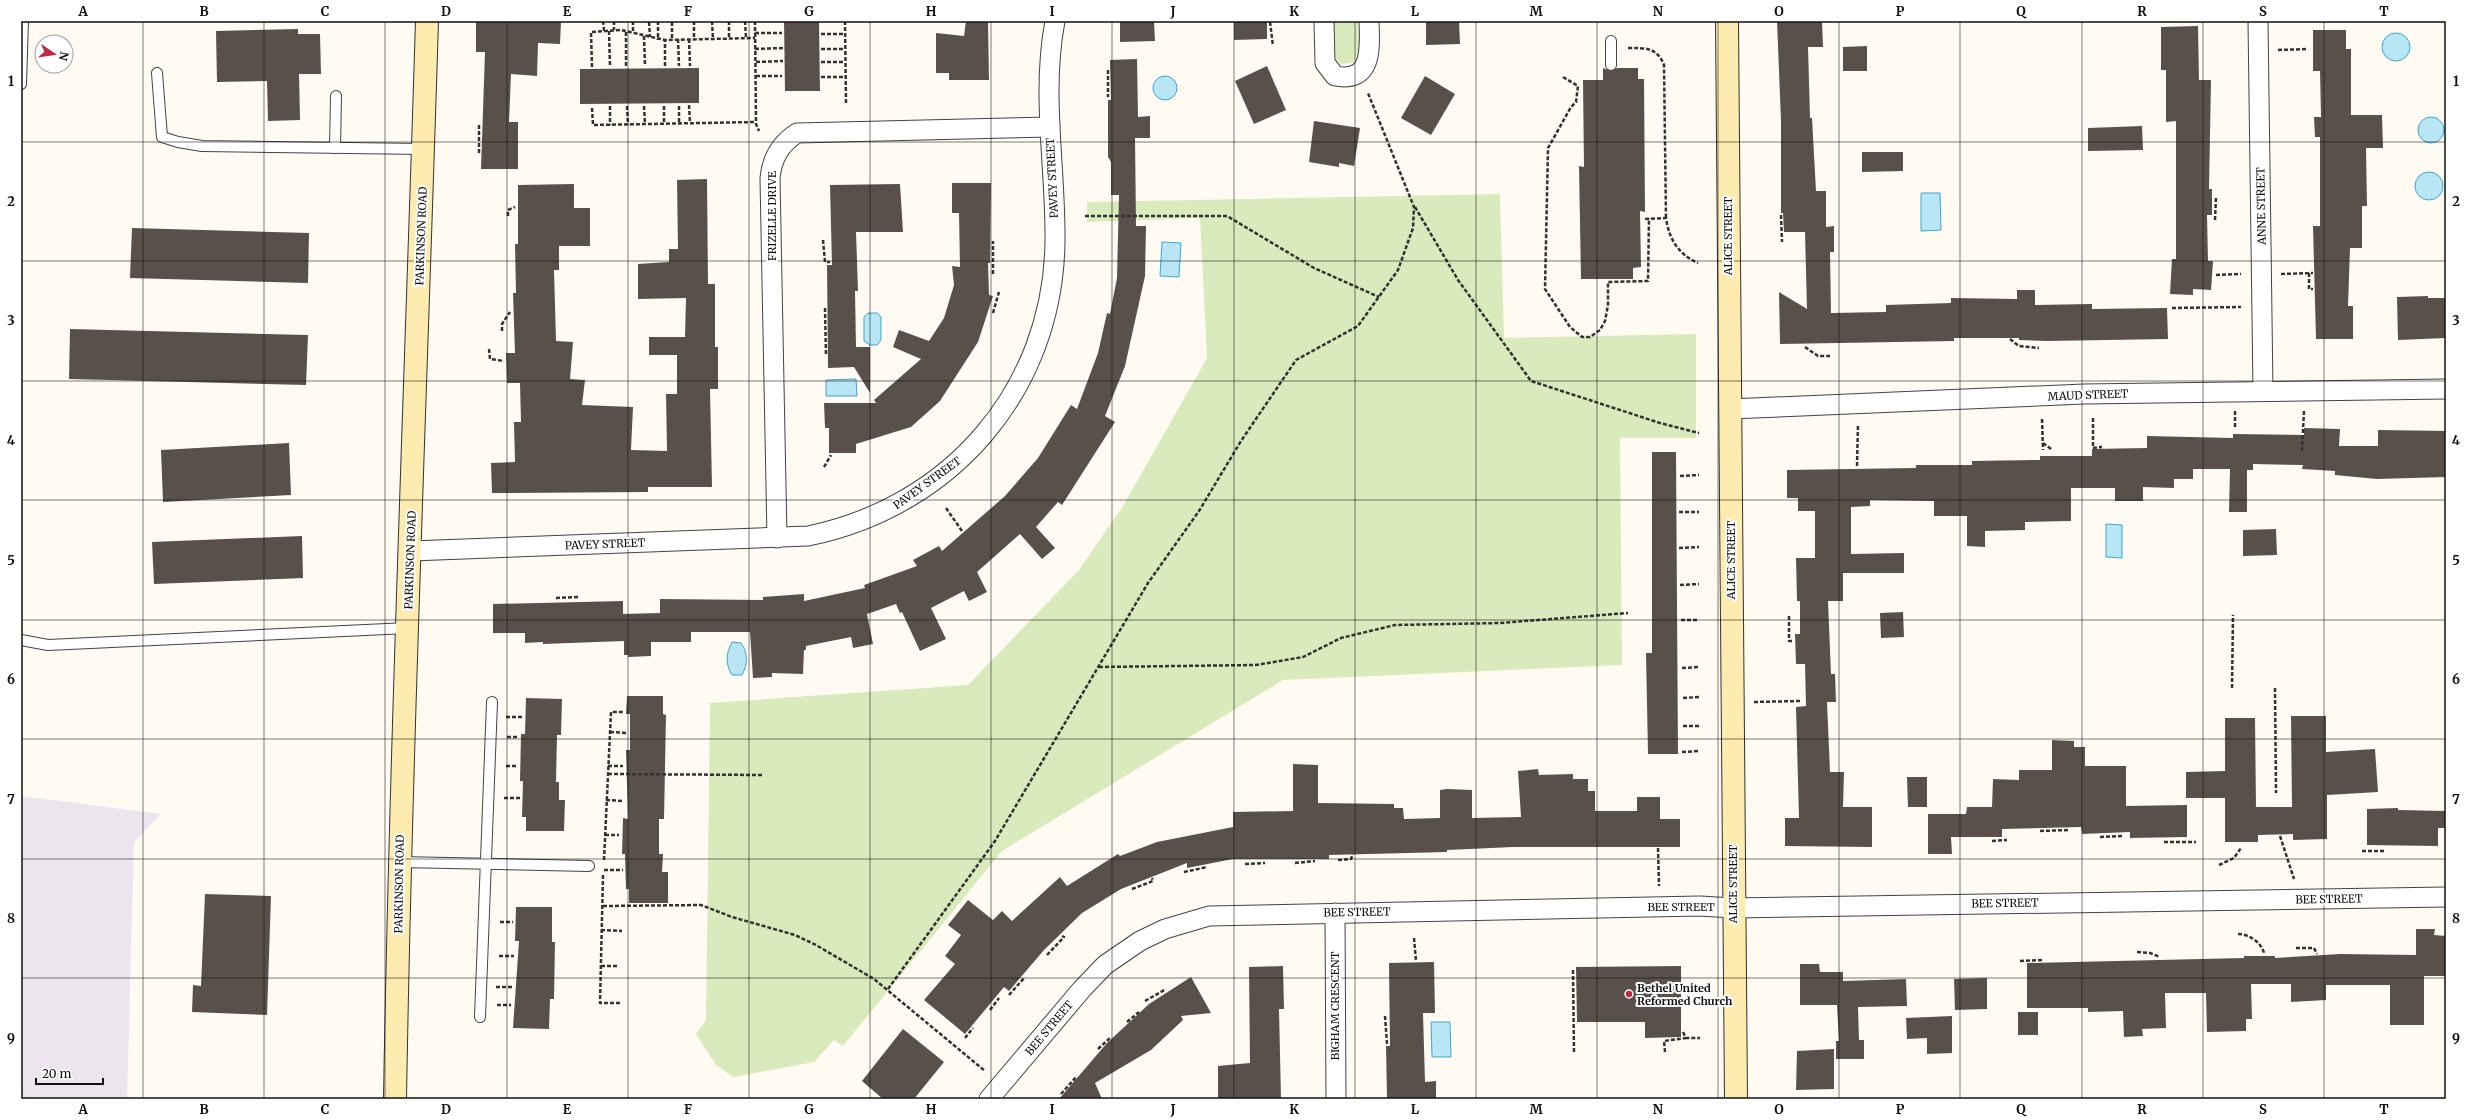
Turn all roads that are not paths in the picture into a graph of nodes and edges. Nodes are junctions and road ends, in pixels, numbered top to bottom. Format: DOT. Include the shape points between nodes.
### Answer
graph roads {
  1 [pos="23,21"];
  2 [pos="427,21"];
  3 [pos="1056,21"];
  4 [pos="1324,21"];
  5 [pos="1369,21"];
  6 [pos="1727,21"];
  7 [pos="2258,21"];
  8 [pos="1611,45"];
  9 [pos="1611,65"];
  10 [pos="157,73"];
  11 [pos="21,84"];
  12 [pos="336,96"];
  13 [pos="1050,127"];
  14 [pos="335,148"];
  15 [pos="424,149"];
  16 [pos="2446,389"];
  17 [pos="2262,391"];
  18 [pos="1730,409"];
  19 [pos="777,538"];
  20 [pos="411,551"];
  21 [pos="408,628"];
  22 [pos="21,640"];
  23 [pos="492,702"];
  24 [pos="399,862"];
  25 [pos="486,864"];
  26 [pos="589,866"];
  27 [pos="2446,897"];
  28 [pos="1733,908"];
  29 [pos="1335,913"];
  30 [pos="480,1017"];
  31 [pos="395,1099"];
  32 [pos="989,1099"];
  33 [pos="1336,1099"];
  34 [pos="1736,1099"];
  1 -- 11 [label="lane"];
  2 -- 15 [label="main road, PARKINSON ROAD"];
  3 -- 13 [label="street, PAVEY STREET" via="1049,87"];
  4 -- 5 [label="street" via="1325,64 1335,76 1342,77 1355,75 1367,62"];
  6 -- 18 [label="main road, ALICE STREET"];
  7 -- 17 [label="street, ANNE STREET" via="2253,274"];
  8 -- 9 [label="lane"];
  10 -- 14 [label="lane" via="162,137 202,146"];
  12 -- 14 [label="lane"];
  13 -- 19 [label="street, PAVEY STREET" via="1055,242 1050,290 1036,346 1017,385 988,430 961,460 888,510 839,530"];
  13 -- 19 [label="street, FRIZELLE DRIVE" via="797,133 786,140 778,151 771,164 770,178"];
  14 -- 15 [label="lane"];
  15 -- 20 [label="main road, PARKINSON ROAD"];
  16 -- 17 [label="street, MAUD STREET"];
  17 -- 18 [label="street, MAUD STREET" via="2084,394"];
  18 -- 28 [label="main road, ALICE STREET"];
  19 -- 20 [label="street, PAVEY STREET"];
  20 -- 21 [label="main road, PARKINSON ROAD"];
  21 -- 22 [label="lane" via="48,646"];
  21 -- 24 [label="main road, PARKINSON ROAD"];
  23 -- 25 [label="lane"];
  24 -- 25 [label="lane"];
  24 -- 31 [label="main road, PARKINSON ROAD"];
  25 -- 26 [label="lane"];
  25 -- 30 [label="lane"];
  27 -- 28 [label="street, BEE STREET"];
  28 -- 29 [label="street, BEE STREET"];
  28 -- 34 [label="main road, ALICE STREET"];
  29 -- 32 [label="street, BEE STREET" via="1209,916 1165,929 1140,941 1103,967"];
  29 -- 33 [label="street, BIGHAM CRESCENT"];
}
